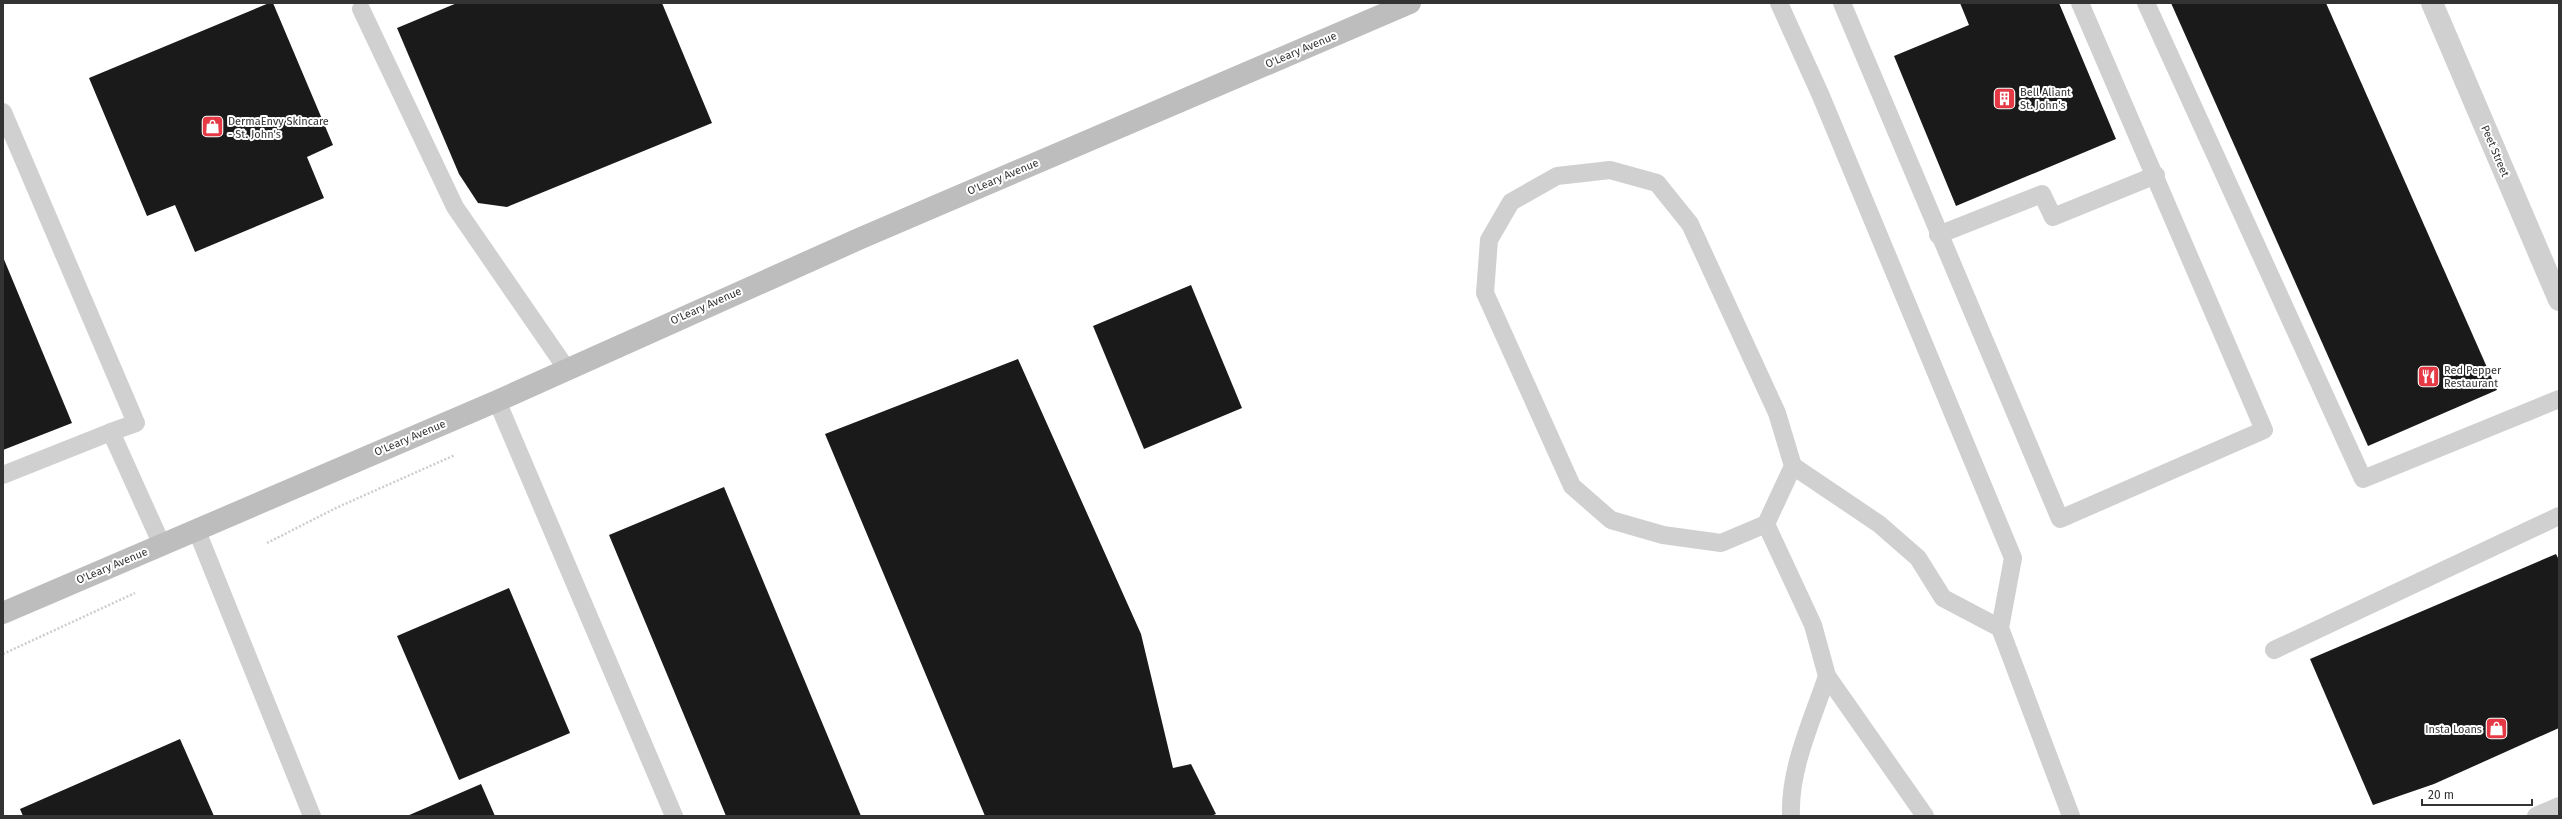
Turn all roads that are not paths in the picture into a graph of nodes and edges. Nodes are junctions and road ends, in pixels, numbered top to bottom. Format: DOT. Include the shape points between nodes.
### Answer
graph roads {
  1 [pos="1410,3"];
  2 [pos="1779,3"];
  3 [pos="1842,3"];
  4 [pos="2080,3"];
  5 [pos="2146,3"];
  6 [pos="2432,3"];
  7 [pos="364,5"];
  8 [pos="3,112"];
  9 [pos="2156,175"];
  10 [pos="1938,235"];
  11 [pos="2558,295"];
  12 [pos="566,368"];
  13 [pos="2559,399"];
  14 [pos="497,401"];
  15 [pos="111,432"];
  16 [pos="1793,466"];
  17 [pos="3,475"];
  18 [pos="2559,516"];
  19 [pos="1766,524"];
  20 [pos="197,531"];
  21 [pos="162,545"];
  22 [pos="3,613"];
  23 [pos="2000,628"];
  24 [pos="2274,650"];
  25 [pos="1827,676"];
  26 [pos="2559,806"];
  27 [pos="312,816"];
  28 [pos="674,816"];
  29 [pos="1791,816"];
  30 [pos="1925,816"];
  31 [pos="2071,816"];
  32 [pos="2536,816"];
  1 -- 12 [label="street, O'Leary Avenue" via="861,238"];
  2 -- 23 [label="lane" via="1821,96 2013,558"];
  3 -- 10 [label="lane"];
  4 -- 9 [label="lane"];
  5 -- 13 [label="lane" via="2363,479"];
  6 -- 11 [label="street, Peet Street"];
  7 -- 12 [label="lane" via="455,206"];
  8 -- 15 [label="lane" via="136,422"];
  9 -- 10 [label="lane" via="2053,217 2042,194"];
  9 -- 10 [label="lane" via="2264,430 2060,519"];
  12 -- 14 [label="street, O'Leary Avenue"];
  14 -- 20 [label="street, O'Leary Avenue"];
  14 -- 28 [label="lane"];
  15 -- 17 [label="lane"];
  15 -- 21 [label="lane"];
  16 -- 19 [label="lane"];
  16 -- 19 [label="lane" via="1777,413 1690,224 1658,183 1610,170 1557,176 1511,202 1489,240 1485,293 1572,486 1611,520 1663,535 1721,543"];
  16 -- 23 [label="lane" via="1885,529 1918,558 1943,598"];
  18 -- 24 [label="lane"];
  19 -- 25 [label="lane" via="1813,625"];
  20 -- 21 [label="street, O'Leary Avenue"];
  20 -- 27 [label="lane"];
  21 -- 22 [label="street, O'Leary Avenue"];
  23 -- 31 [label="lane"];
  25 -- 29 [label="lane" via="1806,736 1792,788"];
  25 -- 30 [label="lane"];
  26 -- 32 [label="lane"];
}
